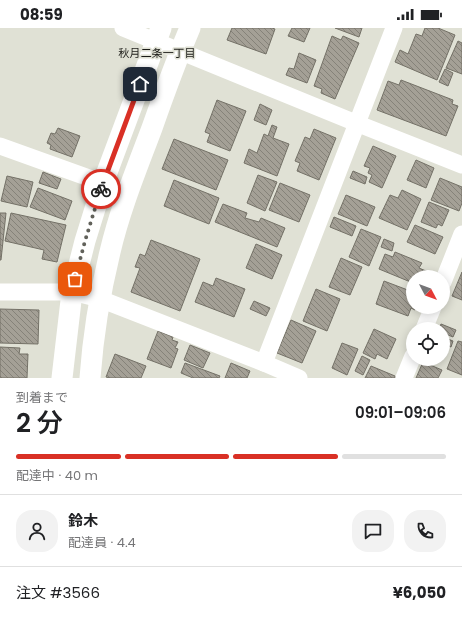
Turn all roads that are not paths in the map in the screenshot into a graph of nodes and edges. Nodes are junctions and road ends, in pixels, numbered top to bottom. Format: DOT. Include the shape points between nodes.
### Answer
graph roads {
  1 [pos="123,28"];
  2 [pos="190,28"];
  3 [pos="394,28"];
  4 [pos="158,35"];
  5 [pos="180,51"];
  6 [pos="356,123"];
  7 [pos="0,146"];
  8 [pos="462,165"];
  9 [pos="103,183"];
  10 [pos="462,234"];
  11 [pos="448,270"];
  12 [pos="0,292"];
  13 [pos="72,292"];
  14 [pos="100,299"];
  15 [pos="264,363"];
  16 [pos="409,366"];
  17 [pos="290,376"];
  18 [pos="62,378"];
  19 [pos="90,378"];
  20 [pos="404,378"];
  1 -- 4 [label="street"];
  2 -- 5 [label="street"];
  3 -- 6 [label="street"];
  4 -- 5 [label="street"];
  4 -- 9 [label="street"];
  5 -- 6 [label="street"];
  5 -- 14 [label="street" via="129,189 110,251"];
  6 -- 8 [label="street"];
  6 -- 15 [label="street"];
  7 -- 9 [label="street"];
  9 -- 13 [label="street"];
  10 -- 11 [label="street"];
  12 -- 13 [label="street"];
  13 -- 14 [label="street"];
  13 -- 18 [label="street"];
  14 -- 15 [label="street"];
  14 -- 19 [label="street"];
  15 -- 17 [label="street"];
  16 -- 20 [label="street"];
}
